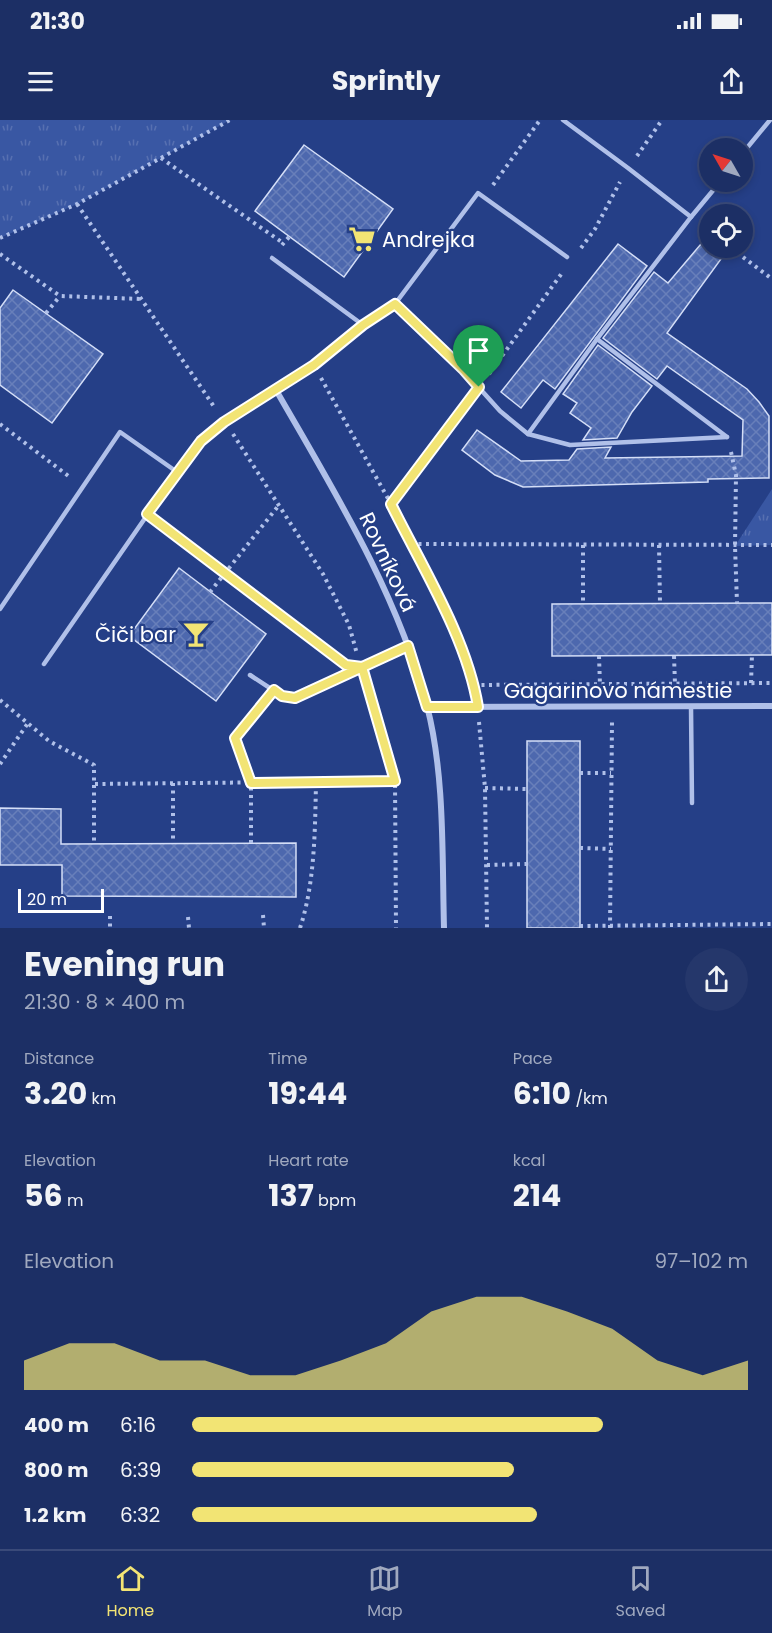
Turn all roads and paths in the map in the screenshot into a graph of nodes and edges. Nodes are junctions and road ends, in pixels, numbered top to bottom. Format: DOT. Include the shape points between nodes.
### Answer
graph roads {
  1 [pos="230,120"];
  2 [pos="540,120"];
  3 [pos="563,120"];
  4 [pos="662,120"];
  5 [pos="770,120"];
  6 [pos="753,141"];
  7 [pos="161,158"];
  8 [pos="628,168"];
  9 [pos="712,192"];
  10 [pos="484,197"];
  11 [pos="691,217"];
  12 [pos="0,238"];
  13 [pos="283,243"];
  14 [pos="0,254"];
  15 [pos="567,256"];
  16 [pos="574,257"];
  17 [pos="272,258"];
  18 [pos="744,258"];
  19 [pos="567,266"];
  20 [pos="772,279"];
  21 [pos="60,296"];
  22 [pos="141,300"];
  23 [pos="395,304"];
  24 [pos="46,313"];
  25 [pos="363,325"];
  26 [pos="597,339"];
  27 [pos="314,365"];
  28 [pos="479,387"];
  29 [pos="276,390"];
  30 [pos="0,424"];
  31 [pos="528,434"];
  32 [pos="727,437"];
  33 [pos="177,472"];
  34 [pos="83,486"];
  35 [pos="391,504"];
  36 [pos="279,505"];
  37 [pos="147,514"];
  38 [pos="411,544"];
  39 [pos="583,545"];
  40 [pos="659,545"];
  41 [pos="772,545"];
  42 [pos="735,546"];
  43 [pos="225,572"];
  44 [pos="210,592"];
  45 [pos="660,603"];
  46 [pos="736,603"];
  47 [pos="584,604"];
  48 [pos="0,609"];
  49 [pos="408,646"];
  50 [pos="752,655"];
  51 [pos="599,656"];
  52 [pos="674,656"];
  53 [pos="44,664"];
  54 [pos="362,667"];
  55 [pos="250,675"];
  56 [pos="752,683"];
  57 [pos="772,683"];
  58 [pos="675,684"];
  59 [pos="474,685"];
  60 [pos="600,685"];
  61 [pos="274,690"];
  62 [pos="0,700"];
  63 [pos="772,706"];
  64 [pos="427,707"];
  65 [pos="478,707"];
  66 [pos="612,707"];
  67 [pos="691,707"];
  68 [pos="28,723"];
  69 [pos="0,764"];
  70 [pos="580,773"];
  71 [pos="611,773"];
  72 [pos="395,781"];
  73 [pos="316,782"];
  74 [pos="173,783"];
  75 [pos="251,783"];
  76 [pos="94,784"];
  77 [pos="485,788"];
  78 [pos="527,789"];
  79 [pos="692,803"];
  80 [pos="174,843"];
  81 [pos="251,843"];
  82 [pos="94,844"];
  83 [pos="580,848"];
  84 [pos="610,849"];
  85 [pos="527,864"];
  86 [pos="487,865"];
  87 [pos="263,915"];
  88 [pos="110,916"];
  89 [pos="188,917"];
  90 [pos="772,924"];
  91 [pos="580,926"];
  92 [pos="610,926"];
  93 [pos="695,926"];
  94 [pos="755,926"];
  95 [pos="110,928"];
  96 [pos="189,928"];
  97 [pos="264,928"];
  98 [pos="300,928"];
  99 [pos="396,928"];
  100 [pos="444,928"];
  101 [pos="487,928"];
  1 -- 7 [label="path"];
  2 -- 10 [label="path"];
  3 -- 8 [label="lane"];
  4 -- 8 [label="path"];
  5 -- 6 [label="lane"];
  7 -- 12 [label="path" via="77,204"];
  7 -- 13 [label="path"];
  8 -- 11 [label="lane"];
  8 -- 16 [label="path" via="595,229"];
  9 -- 11 [label="lane"];
  10 -- 15 [label="lane"];
  10 -- 23 [label="lane" via="478,193"];
  11 -- 26 [label="lane"];
  14 -- 21 [label="path"];
  17 -- 25 [label="lane"];
  18 -- 20 [label="path"];
  19 -- 28 [label="path"];
  21 -- 22 [label="path"];
  21 -- 24 [label="path"];
  23 -- 25 [label="lane"];
  23 -- 28 [label="lane"];
  25 -- 27 [label="lane"];
  26 -- 31 [label="lane"];
  26 -- 32 [label="lane"];
  27 -- 29 [label="lane"];
  27 -- 35 [label="path"];
  28 -- 31 [label="lane"];
  28 -- 35 [label="path"];
  29 -- 33 [label="street" via="208,435"];
  29 -- 49 [label="street, Rovníková" via="355,528"];
  30 -- 34 [label="path"];
  31 -- 32 [label="lane" via="570,445"];
  32 -- 42 [label="path" via="736,475"];
  33 -- 34 [label="lane" via="120,432"];
  33 -- 37 [label="lane"];
  34 -- 48 [label="lane"];
  35 -- 38 [label="path"];
  36 -- 43 [label="path"];
  37 -- 43 [label="path"];
  37 -- 53 [label="lane"];
  38 -- 39 [label="path"];
  38 -- 59 [label="path" via="448,616"];
  39 -- 40 [label="path"];
  39 -- 47 [label="path"];
  40 -- 42 [label="path"];
  40 -- 45 [label="path"];
  41 -- 42 [label="path"];
  42 -- 46 [label="path"];
  43 -- 44 [label="path"];
  43 -- 54 [label="path" via="346,665"];
  49 -- 54 [label="lane"];
  49 -- 64 [label="street, Rovníková"];
  50 -- 56 [label="path"];
  51 -- 60 [label="path"];
  52 -- 58 [label="path"];
  54 -- 61 [label="lane" via="295,698"];
  54 -- 72 [label="path"];
  55 -- 61 [label="lane"];
  56 -- 57 [label="path"];
  56 -- 58 [label="path"];
  58 -- 60 [label="path"];
  59 -- 60 [label="path"];
  59 -- 65 [label="path"];
  61 -- 75 [label="path" via="235,738"];
  62 -- 68 [label="path"];
  63 -- 67 [label="street, Gagarinovo námestie"];
  64 -- 65 [label="street, Gagarinovo námestie"];
  64 -- 100 [label="street, Rovníková" via="438,768"];
  65 -- 66 [label="street, Gagarinovo námestie"];
  65 -- 77 [label="path"];
  66 -- 67 [label="street, Gagarinovo námestie"];
  66 -- 71 [label="path"];
  67 -- 79 [label="lane"];
  68 -- 69 [label="path"];
  68 -- 76 [label="path" via="49,741 94,765"];
  70 -- 71 [label="path"];
  71 -- 84 [label="path"];
  72 -- 73 [label="path"];
  72 -- 99 [label="path"];
  73 -- 75 [label="path"];
  73 -- 98 [label="path" via="314,839 306,910"];
  74 -- 75 [label="path"];
  74 -- 76 [label="path"];
  74 -- 80 [label="path"];
  75 -- 81 [label="path"];
  76 -- 82 [label="path"];
  77 -- 78 [label="path"];
  77 -- 86 [label="path"];
  83 -- 84 [label="path"];
  84 -- 92 [label="path"];
  85 -- 86 [label="path"];
  86 -- 101 [label="path"];
  87 -- 97 [label="path"];
  88 -- 95 [label="path"];
  89 -- 96 [label="path"];
  90 -- 94 [label="path"];
  91 -- 92 [label="path"];
  92 -- 93 [label="path"];
  93 -- 94 [label="path"];
}
